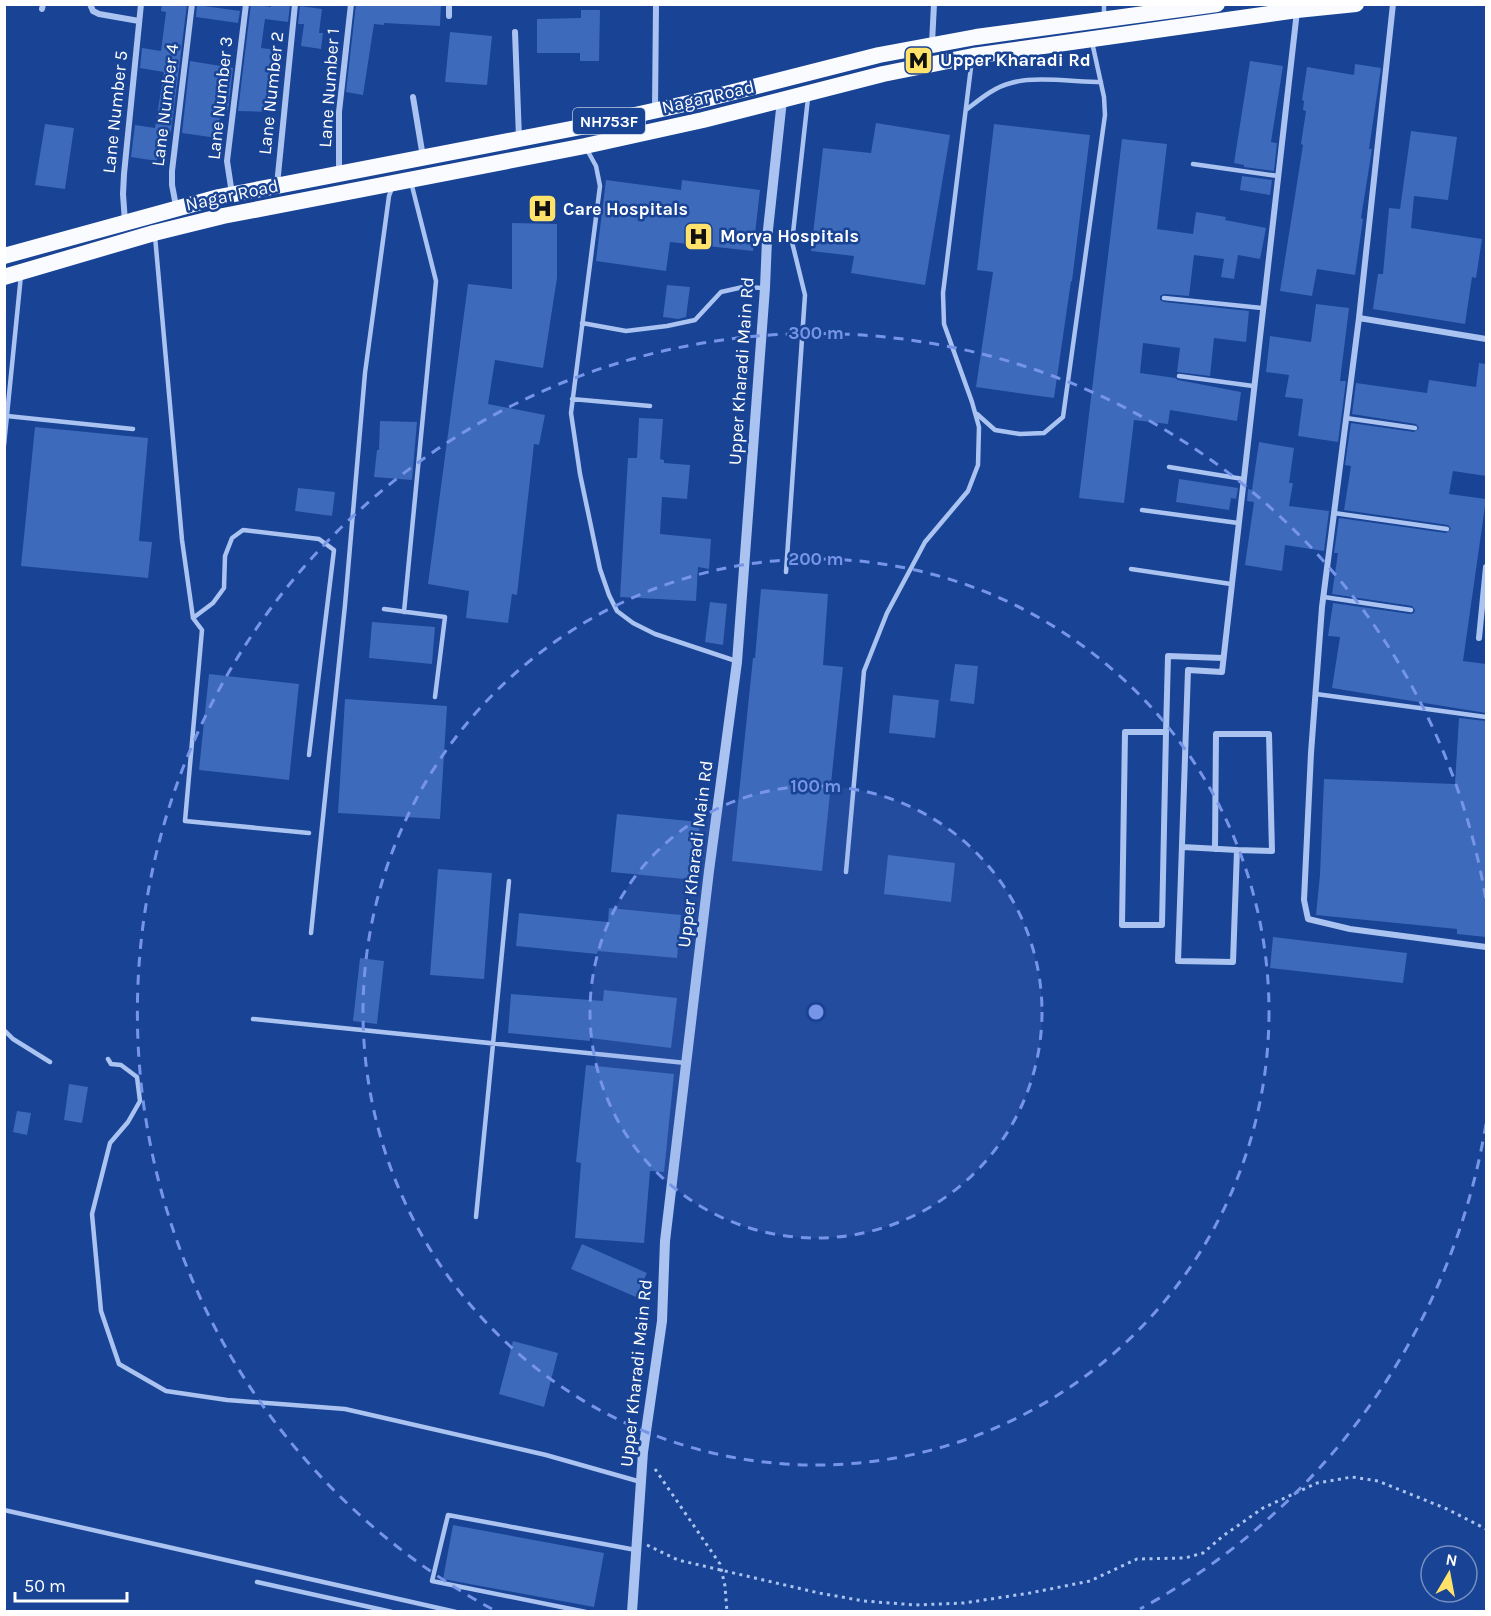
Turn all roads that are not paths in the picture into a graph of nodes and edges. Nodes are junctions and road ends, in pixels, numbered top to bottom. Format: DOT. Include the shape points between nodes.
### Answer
graph roads {
  1 [pos="90,4"];
  2 [pos="141,4"];
  3 [pos="192,4"];
  4 [pos="246,4"];
  5 [pos="295,4"];
  6 [pos="351,4"];
  7 [pos="449,4"];
  8 [pos="656,4"];
  9 [pos="934,4"];
  10 [pos="1217,4"];
  11 [pos="1356,4"];
  12 [pos="1393,4"];
  13 [pos="1199,6"];
  14 [pos="1297,10"];
  15 [pos="1104,12"];
  16 [pos="449,16"];
  17 [pos="139,21"];
  18 [pos="515,32"];
  19 [pos="1091,39"];
  20 [pos="932,45"];
  21 [pos="973,56"];
  22 [pos="1101,82"];
  23 [pos="808,93"];
  24 [pos="413,97"];
  25 [pos="782,100"];
  26 [pos="966,110"];
  27 [pos="655,111"];
  28 [pos="519,139"];
  29 [pos="585,146"];
  30 [pos="423,157"];
  31 [pos="1193,164"];
  32 [pos="339,173"];
  33 [pos="1278,176"];
  34 [pos="402,181"];
  35 [pos="277,185"];
  36 [pos="232,195"];
  37 [pos="177,209"];
  38 [pos="125,223"];
  39 [pos="92,232"];
  40 [pos="154,233"];
  41 [pos="97,251"];
  42 [pos="4,256"];
  43 [pos="21,272"];
  44 [pos="4,277"];
  45 [pos="765,288"];
  46 [pos="1164,298"];
  47 [pos="1262,308"];
  48 [pos="1359,318"];
  49 [pos="582,323"];
  50 [pos="1486,339"];
  51 [pos="1179,376"];
  52 [pos="1253,386"];
  53 [pos="572,399"];
  54 [pos="650,406"];
  55 [pos="975,412"];
  56 [pos="7,416"];
  57 [pos="1346,418"];
  58 [pos="1415,428"];
  59 [pos="133,429"];
  60 [pos="4,445"];
  61 [pos="1168,467"];
  62 [pos="1243,479"];
  63 [pos="1142,510"];
  64 [pos="1334,513"];
  65 [pos="1238,524"];
  66 [pos="1447,529"];
  67 [pos="1486,567"];
  68 [pos="1131,569"];
  69 [pos="786,572"];
  70 [pos="1231,584"];
  71 [pos="1324,597"];
  72 [pos="384,609"];
  73 [pos="1411,610"];
  74 [pos="404,612"];
  75 [pos="193,618"];
  76 [pos="1479,638"];
  77 [pos="1223,658"];
  78 [pos="736,662"];
  79 [pos="1316,694"];
  80 [pos="435,697"];
  81 [pos="1486,717"];
  82 [pos="1166,732"];
  83 [pos="309,755"];
  84 [pos="309,833"];
  85 [pos="1183,847"];
  86 [pos="1215,849"];
  87 [pos="1237,850"];
  88 [pos="846,872"];
  89 [pos="509,881"];
  90 [pos="311,933"];
  91 [pos="1486,947"];
  92 [pos="253,1019"];
  93 [pos="4,1030"];
  94 [pos="494,1044"];
  95 [pos="108,1059"];
  96 [pos="50,1062"];
  97 [pos="686,1063"];
  98 [pos="476,1217"];
  99 [pos="641,1482"];
  100 [pos="4,1510"];
  101 [pos="637,1545"];
  102 [pos="256,1582"];
  103 [pos="392,1611"];
  104 [pos="456,1611"];
  105 [pos="586,1611"];
  106 [pos="632,1611"];
  1 -- 17 [label="street" via="99,14"];
  2 -- 17 [label="street, Lane Number 5"];
  3 -- 37 [label="street, Lane Number 4" via="172,171"];
  4 -- 36 [label="street, Lane Number 3" via="227,161"];
  5 -- 35 [label="street, Lane Number 2"];
  6 -- 32 [label="street, Lane Number 1" via="339,112"];
  7 -- 16 [label="street"];
  8 -- 27 [label="street"];
  9 -- 20 [label="street"];
  10 -- 13 [label="highway, Nagar Road / NH753F"];
  11 -- 14 [label="highway, Nagar Road / NH753F"];
  12 -- 48 [label="street"];
  13 -- 15 [label="highway, Nagar Road / NH753F"];
  14 -- 19 [label="highway, Nagar Road / NH753F"];
  14 -- 33 [label="street"];
  15 -- 20 [label="highway, Nagar Road / NH753F"];
  17 -- 38 [label="street, Lane Number 5" via="124,174"];
  18 -- 28 [label="street"];
  19 -- 21 [label="highway, Nagar Road / NH753F"];
  19 -- 22 [label="lane"];
  20 -- 27 [label="highway, Nagar Road / NH753F"];
  21 -- 23 [label="highway, Nagar Road / NH753F"];
  21 -- 26 [label="lane"];
  22 -- 26 [label="lane" via="1010,83"];
  22 -- 55 [label="lane" via="1105,115 1063,417 1044,433 1020,434 995,430"];
  23 -- 25 [label="highway, Nagar Road / NH753F"];
  23 -- 69 [label="lane" via="792,242 805,295"];
  24 -- 30 [label="street"];
  25 -- 29 [label="highway, Nagar Road / NH753F"];
  25 -- 45 [label="street, Upper Kharadi Main Rd"];
  26 -- 55 [label="lane" via="943,293 944,324"];
  27 -- 28 [label="highway, Nagar Road / NH753F"];
  28 -- 30 [label="highway, Nagar Road / NH753F"];
  29 -- 34 [label="highway, Nagar Road / NH753F"];
  29 -- 49 [label="lane" via="596,166 600,186"];
  30 -- 32 [label="highway, Nagar Road / NH753F"];
  31 -- 33 [label="lane"];
  32 -- 35 [label="highway, Nagar Road / NH753F"];
  33 -- 47 [label="street"];
  34 -- 40 [label="highway, Nagar Road / NH753F"];
  34 -- 74 [label="lane" via="436,281"];
  34 -- 90 [label="lane" via="389,196 365,374"];
  35 -- 36 [label="highway, Nagar Road / NH753F"];
  36 -- 37 [label="highway, Nagar Road / NH753F"];
  37 -- 38 [label="highway, Nagar Road / NH753F"];
  38 -- 39 [label="highway, Nagar Road / NH753F"];
  39 -- 41 [label="highway"];
  39 -- 42 [label="highway, Nagar Road / NH753F"];
  40 -- 41 [label="highway, Nagar Road / NH753F"];
  40 -- 75 [label="lane" via="182,540"];
  41 -- 43 [label="highway, Nagar Road / NH753F"];
  43 -- 44 [label="highway, Nagar Road / NH753F"];
  43 -- 56 [label="lane"];
  45 -- 49 [label="lane" via="721,292 695,320 667,326 626,331"];
  45 -- 78 [label="street, Upper Kharadi Main Rd"];
  46 -- 47 [label="lane"];
  47 -- 52 [label="street"];
  48 -- 50 [label="street"];
  48 -- 57 [label="street"];
  49 -- 53 [label="lane"];
  51 -- 52 [label="lane"];
  52 -- 62 [label="street"];
  53 -- 54 [label="lane"];
  53 -- 78 [label="lane" via="574,440 593,539 617,611 655,634"];
  55 -- 88 [label="lane" via="979,427 978,465 968,491 925,542 887,614 864,671"];
  56 -- 59 [label="lane"];
  56 -- 60 [label="lane"];
  57 -- 58 [label="lane"];
  57 -- 64 [label="street"];
  61 -- 62 [label="lane"];
  62 -- 65 [label="street"];
  63 -- 65 [label="lane"];
  64 -- 66 [label="lane"];
  64 -- 71 [label="street"];
  65 -- 70 [label="street"];
  67 -- 76 [label="street"];
  68 -- 70 [label="lane"];
  70 -- 77 [label="street"];
  71 -- 73 [label="lane"];
  71 -- 79 [label="street"];
  72 -- 74 [label="lane"];
  74 -- 80 [label="lane" via="445,617"];
  75 -- 83 [label="lane" via="213,603 224,588 225,556 232,538 243,530 319,539 334,550"];
  75 -- 84 [label="lane" via="202,630 185,821"];
  77 -- 82 [label="street" via="1168,656"];
  77 -- 85 [label="street" via="1222,672 1188,670"];
  78 -- 97 [label="street, Upper Kharadi Main Rd"];
  79 -- 81 [label="lane"];
  79 -- 91 [label="street" via="1304,900 1308,919 1350,929"];
  82 -- 82 [label="street" via="1125,732 1122,925 1162,925"];
  85 -- 86 [label="street"];
  85 -- 87 [label="street" via="1178,961 1233,962"];
  86 -- 87 [label="street"];
  86 -- 87 [label="street" via="1215,734 1269,734 1272,851"];
  89 -- 94 [label="lane"];
  92 -- 94 [label="lane"];
  93 -- 96 [label="lane"];
  94 -- 97 [label="lane"];
  94 -- 98 [label="lane"];
  95 -- 99 [label="lane" via="137,1077 140,1101 110,1143 92,1214 101,1311 119,1364 166,1391 345,1409 546,1455"];
  97 -- 99 [label="street, Upper Kharadi Main Rd" via="665,1241 662,1321"];
  99 -- 101 [label="street, Upper Kharadi Main Rd"];
  100 -- 104 [label="lane"];
  101 -- 105 [label="lane" via="448,1515 432,1581"];
  101 -- 106 [label="street, Upper Kharadi Main Rd"];
  102 -- 103 [label="lane"];
}
